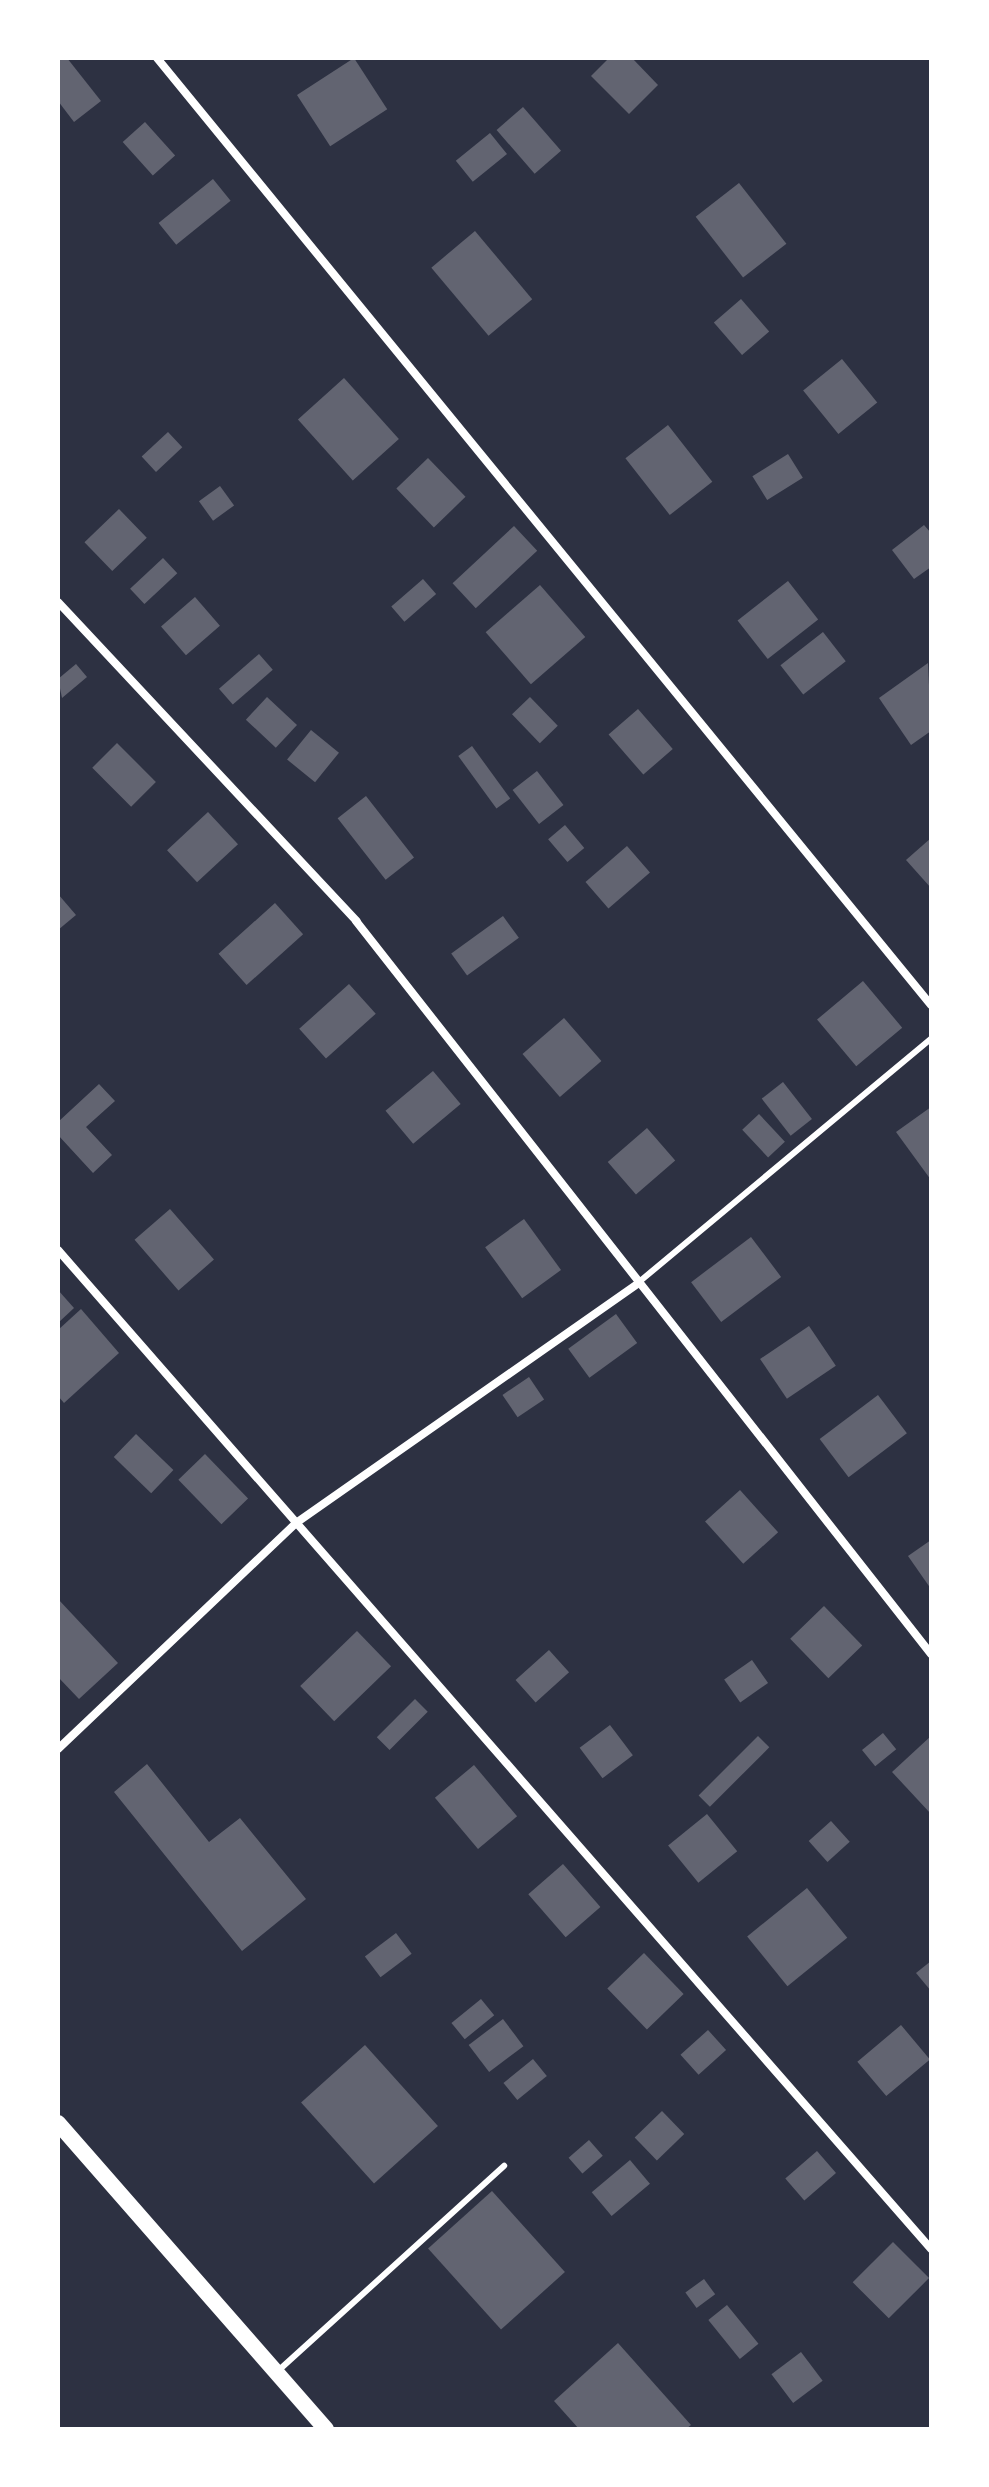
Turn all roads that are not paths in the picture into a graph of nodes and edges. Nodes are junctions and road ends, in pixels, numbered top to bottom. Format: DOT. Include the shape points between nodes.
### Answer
graph roads {
  1 [pos="157,58"];
  2 [pos="58,602"];
  3 [pos="931,1005"];
  4 [pos="931,1039"];
  5 [pos="58,1250"];
  6 [pos="636,1285"];
  7 [pos="296,1523"];
  8 [pos="931,1654"];
  9 [pos="58,1749"];
  10 [pos="58,2123"];
  11 [pos="504,2166"];
  12 [pos="931,2249"];
  13 [pos="276,2372"];
  14 [pos="326,2429"];
  1 -- 3 [label="street"];
  2 -- 6 [label="street" via="356,921"];
  4 -- 6 [label="lane"];
  5 -- 7 [label="street"];
  6 -- 7 [label="street"];
  6 -- 8 [label="street"];
  7 -- 9 [label="street"];
  7 -- 12 [label="street"];
  10 -- 13 [label="main road"];
  11 -- 13 [label="lane"];
  13 -- 14 [label="main road"];
}
